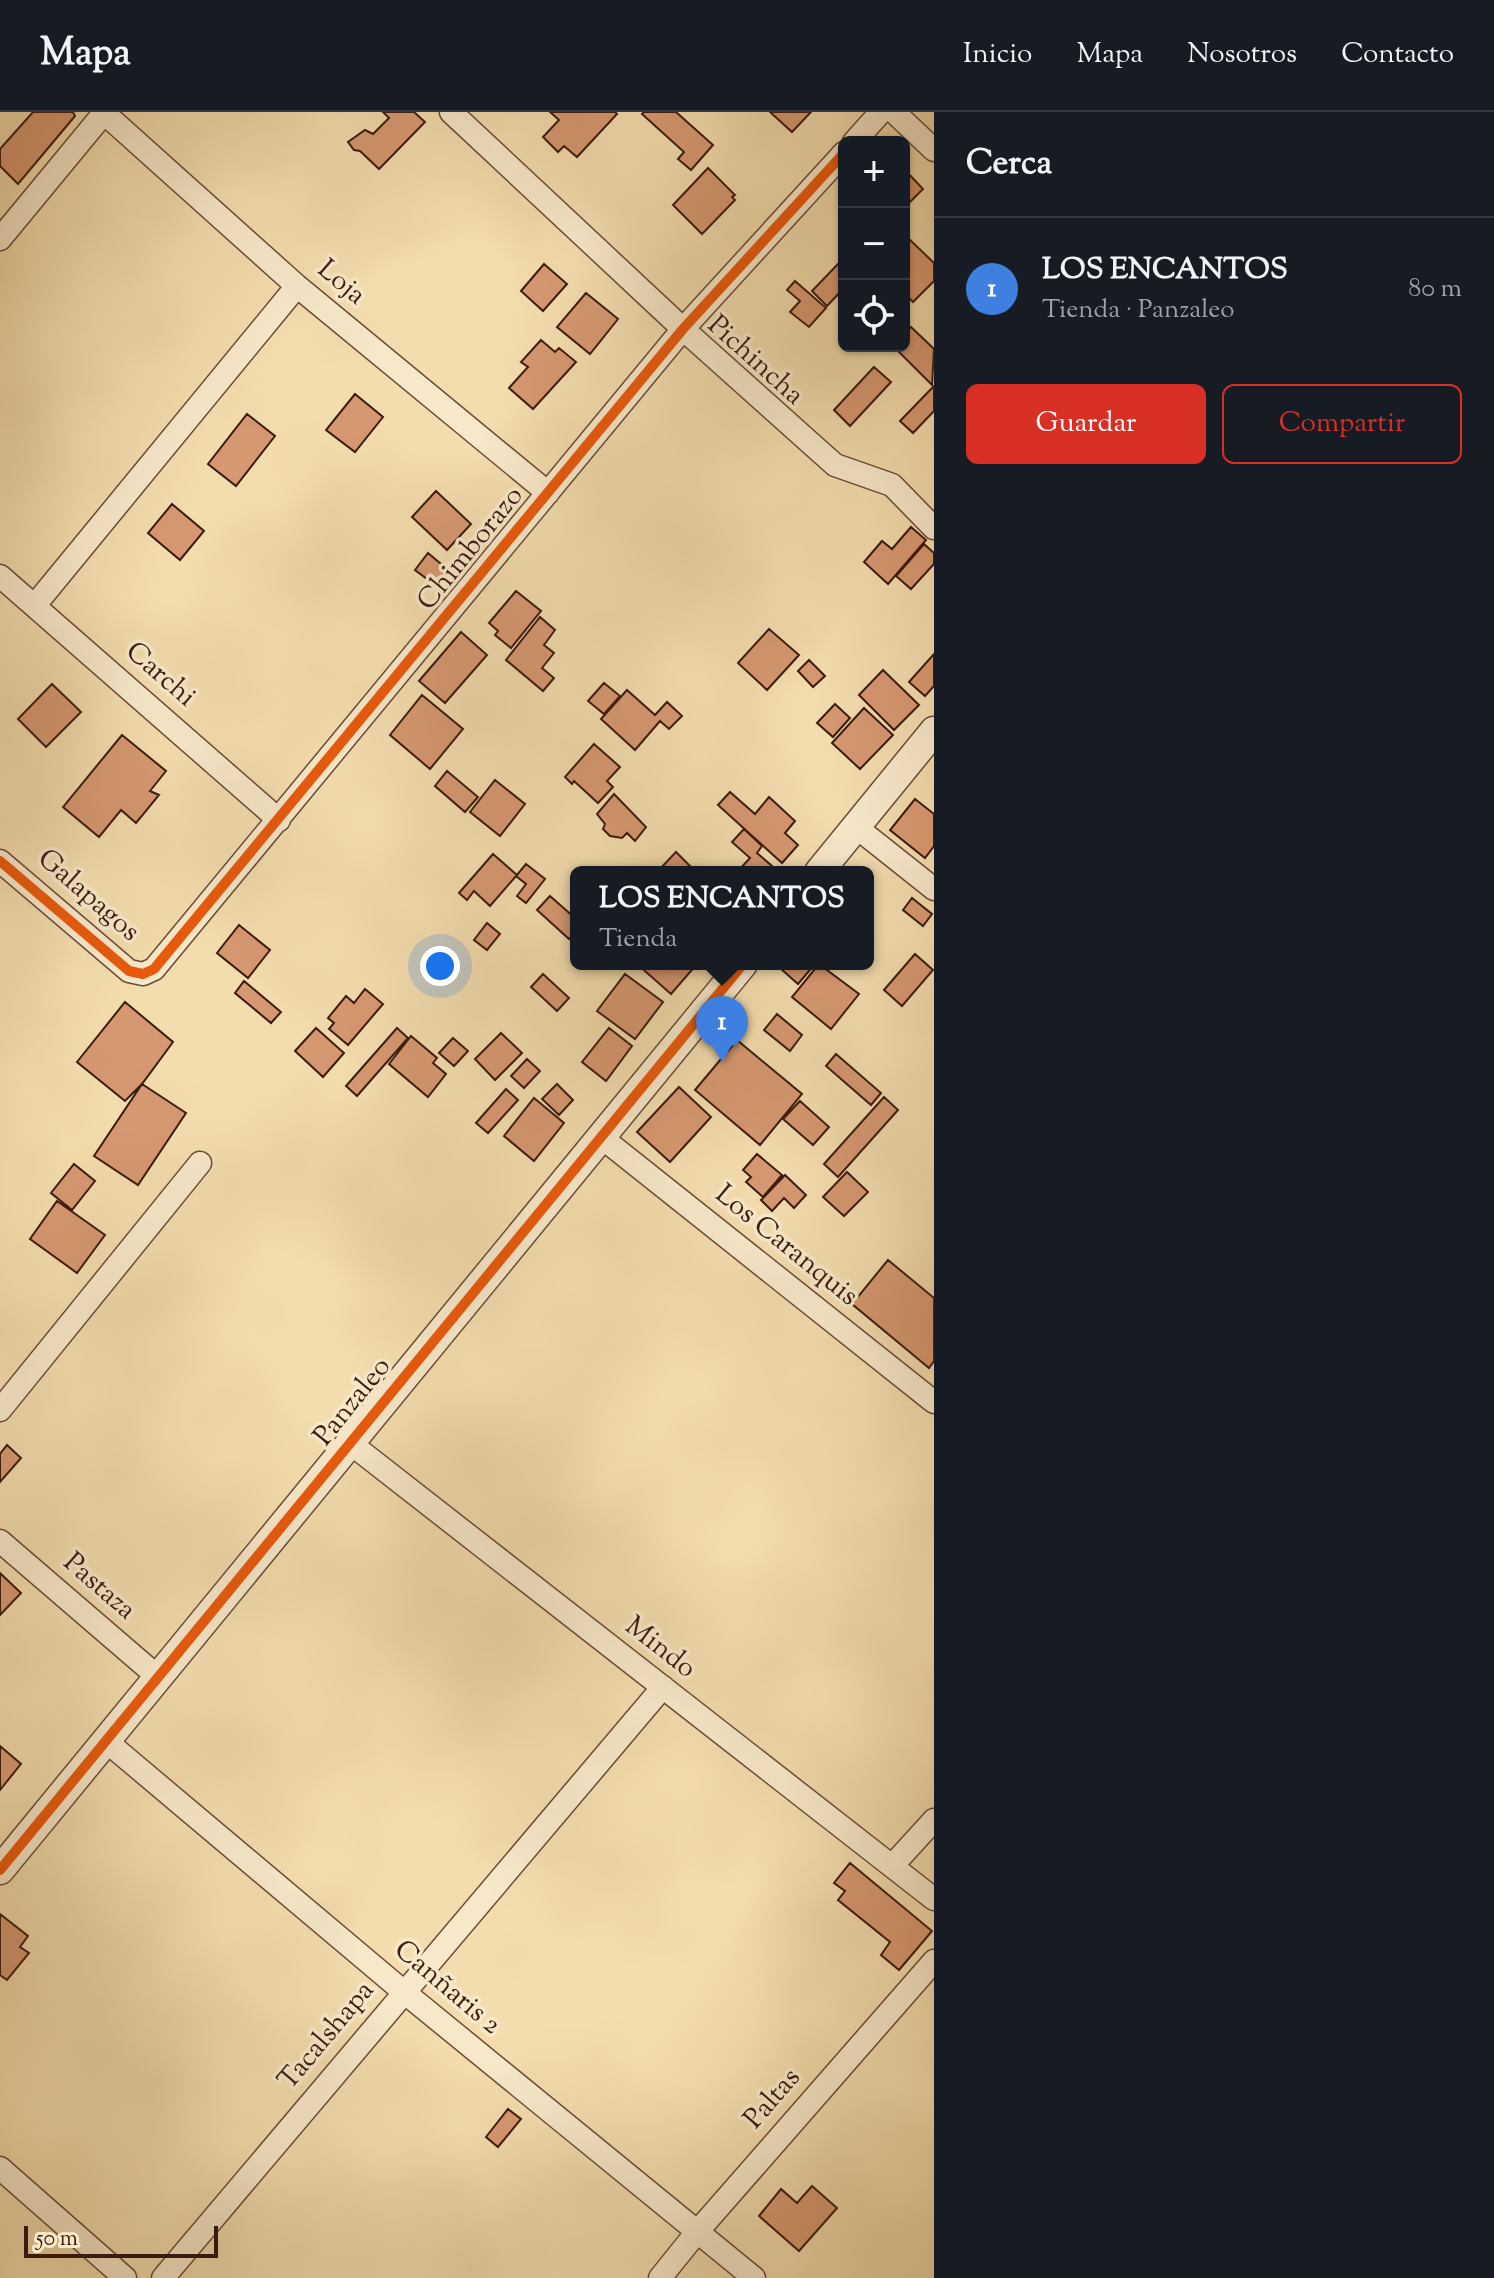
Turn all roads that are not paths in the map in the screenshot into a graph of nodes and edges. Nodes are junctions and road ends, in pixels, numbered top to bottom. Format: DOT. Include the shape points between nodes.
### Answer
graph roads {
  1 [pos="451,112"];
  2 [pos="881,112"];
  3 [pos="894,112"];
  4 [pos="104,113"];
  5 [pos="859,136"];
  6 [pos="934,150"];
  7 [pos="838,160"];
  8 [pos="0,239"];
  9 [pos="297,286"];
  10 [pos="683,329"];
  11 [pos="548,493"];
  12 [pos="934,528"];
  13 [pos="0,576"];
  14 [pos="35,605"];
  15 [pos="934,731"];
  16 [pos="279,820"];
  17 [pos="856,827"];
  18 [pos="0,861"];
  19 [pos="824,866"];
  20 [pos="934,889"];
  21 [pos="738,970"];
  22 [pos="138,974"];
  23 [pos="601,1137"];
  24 [pos="200,1163"];
  25 [pos="934,1402"];
  26 [pos="0,1410"];
  27 [pos="350,1443"];
  28 [pos="0,1541"];
  29 [pos="158,1677"];
  30 [pos="663,1687"];
  31 [pos="106,1741"];
  32 [pos="934,1820"];
  33 [pos="892,1866"];
  34 [pos="0,1870"];
  35 [pos="934,1899"];
  36 [pos="934,1961"];
  37 [pos="404,1992"];
  38 [pos="0,2168"];
  39 [pos="697,2232"];
  40 [pos="125,2278"];
  41 [pos="163,2278"];
  42 [pos="660,2278"];
  43 [pos="754,2278"];
  1 -- 10 [label="street, Pichincha"];
  2 -- 5 [label="street"];
  3 -- 6 [label="street"];
  4 -- 8 [label="street"];
  4 -- 9 [label="street, Loja"];
  7 -- 10 [label="street, Chimborazo"];
  9 -- 11 [label="street, Loja"];
  9 -- 14 [label="street"];
  10 -- 11 [label="street, Chimborazo"];
  10 -- 12 [label="street, Pichincha" via="835,465 892,485"];
  11 -- 16 [label="street, Chimborazo"];
  13 -- 14 [label="street, Carchi"];
  14 -- 16 [label="street, Carchi"];
  15 -- 17 [label="street"];
  16 -- 22 [label="street, Chimborazo" via="154,969"];
  17 -- 19 [label="street"];
  17 -- 20 [label="street"];
  18 -- 22 [label="street, Galapagos"];
  21 -- 23 [label="street, Panzaleo"];
  23 -- 25 [label="street, Los Caranquis"];
  23 -- 27 [label="street, Panzaleo"];
  24 -- 26 [label="street"];
  27 -- 29 [label="street, Panzaleo"];
  27 -- 30 [label="street, Mindo"];
  28 -- 29 [label="street, Pastaza"];
  29 -- 31 [label="street, Panzaleo"];
  30 -- 33 [label="street, Mindo"];
  30 -- 37 [label="street, Tacalshapa"];
  31 -- 34 [label="street, Panzaleo"];
  31 -- 37 [label="street, Canñaris 2"];
  32 -- 33 [label="street"];
  33 -- 35 [label="street, Mindo"];
  36 -- 39 [label="street, Paltas"];
  37 -- 39 [label="street, Canñaris 2"];
  37 -- 41 [label="street, Tacalshapa"];
  38 -- 40 [label="street"];
  39 -- 42 [label="street, Paltas"];
  39 -- 43 [label="street, Canñaris 2"];
}
